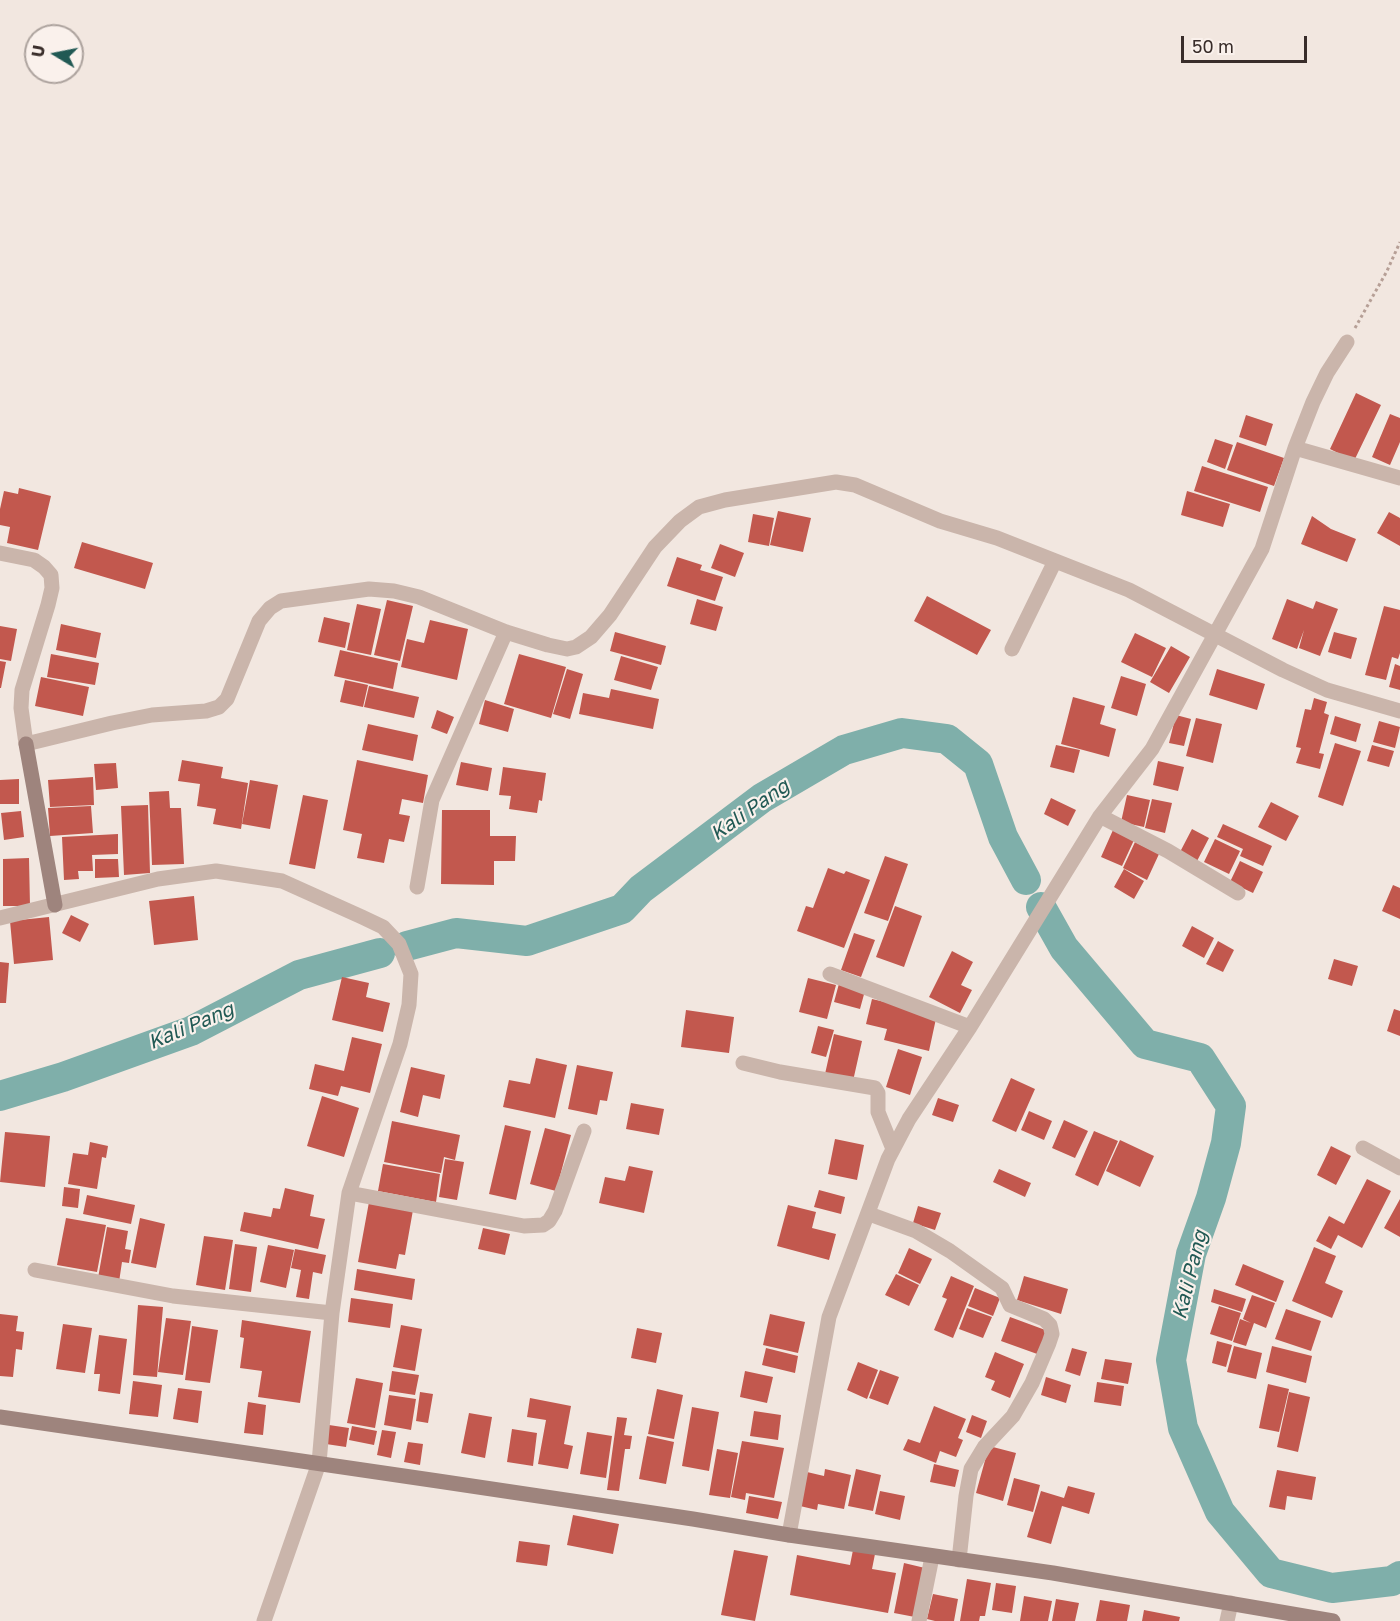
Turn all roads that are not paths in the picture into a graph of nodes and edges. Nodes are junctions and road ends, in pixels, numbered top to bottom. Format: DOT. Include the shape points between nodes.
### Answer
graph roads {
  1 [pos="1347,342"];
  2 [pos="1295,448"];
  3 [pos="1400,478"];
  4 [pos="0,553"];
  5 [pos="1055,561"];
  6 [pos="506,632"];
  7 [pos="1216,635"];
  8 [pos="1012,649"];
  9 [pos="1400,711"];
  10 [pos="26,744"];
  11 [pos="1100,816"];
  12 [pos="417,887"];
  13 [pos="1238,893"];
  14 [pos="55,905"];
  15 [pos="0,918"];
  16 [pos="830,974"];
  17 [pos="970,1027"];
  18 [pos="743,1064"];
  19 [pos="584,1131"];
  20 [pos="893,1149"];
  21 [pos="1363,1149"];
  22 [pos="1400,1168"];
  23 [pos="349,1193"];
  24 [pos="868,1212"];
  25 [pos="35,1270"];
  26 [pos="332,1313"];
  27 [pos="0,1416"];
  28 [pos="319,1463"];
  29 [pos="789,1535"];
  30 [pos="932,1557"];
  31 [pos="959,1560"];
  32 [pos="1231,1603"];
  33 [pos="264,1621"];
  34 [pos="919,1621"];
  35 [pos="1227,1621"];
  36 [pos="1334,1621"];
  1 -- 2 [label="street" via="1318,392"];
  2 -- 3 [label="street"];
  2 -- 7 [label="street" via="1262,549"];
  4 -- 10 [label="street" via="34,560 51,575 48,604 22,690"];
  5 -- 6 [label="street" via="836,482 699,507 655,547 610,615 576,647 548,645"];
  5 -- 7 [label="street" via="1129,590"];
  5 -- 8 [label="street"];
  6 -- 10 [label="street" via="394,591 369,589 281,601 259,621 227,699 219,707 152,715"];
  6 -- 12 [label="street" via="432,800"];
  7 -- 9 [label="street" via="1327,690"];
  7 -- 11 [label="street" via="1152,749"];
  10 -- 14 [label="street"];
  11 -- 13 [label="street"];
  11 -- 17 [label="street"];
  14 -- 15 [label="street"];
  14 -- 23 [label="street" via="158,879 216,871 282,881 383,927 399,944 411,974 409,1005 400,1044"];
  16 -- 17 [label="street"];
  17 -- 20 [label="street"];
  18 -- 20 [label="street" via="875,1088"];
  19 -- 23 [label="street" via="555,1211 543,1225 524,1226"];
  20 -- 24 [label="street"];
  21 -- 22 [label="street"];
  23 -- 26 [label="street"];
  24 -- 29 [label="street" via="829,1317"];
  24 -- 31 [label="street" via="916,1231 950,1251 1002,1288 1010,1305 1050,1325 1052,1334 1032,1383 1013,1416 971,1469"];
  25 -- 26 [label="street" via="173,1296"];
  26 -- 28 [label="street"];
  27 -- 28 [label="street"];
  28 -- 29 [label="street"];
  28 -- 33 [label="street"];
  29 -- 30 [label="street"];
  30 -- 31 [label="street"];
  30 -- 34 [label="street"];
  31 -- 32 [label="street"];
  32 -- 35 [label="street"];
  32 -- 36 [label="street"];
}
